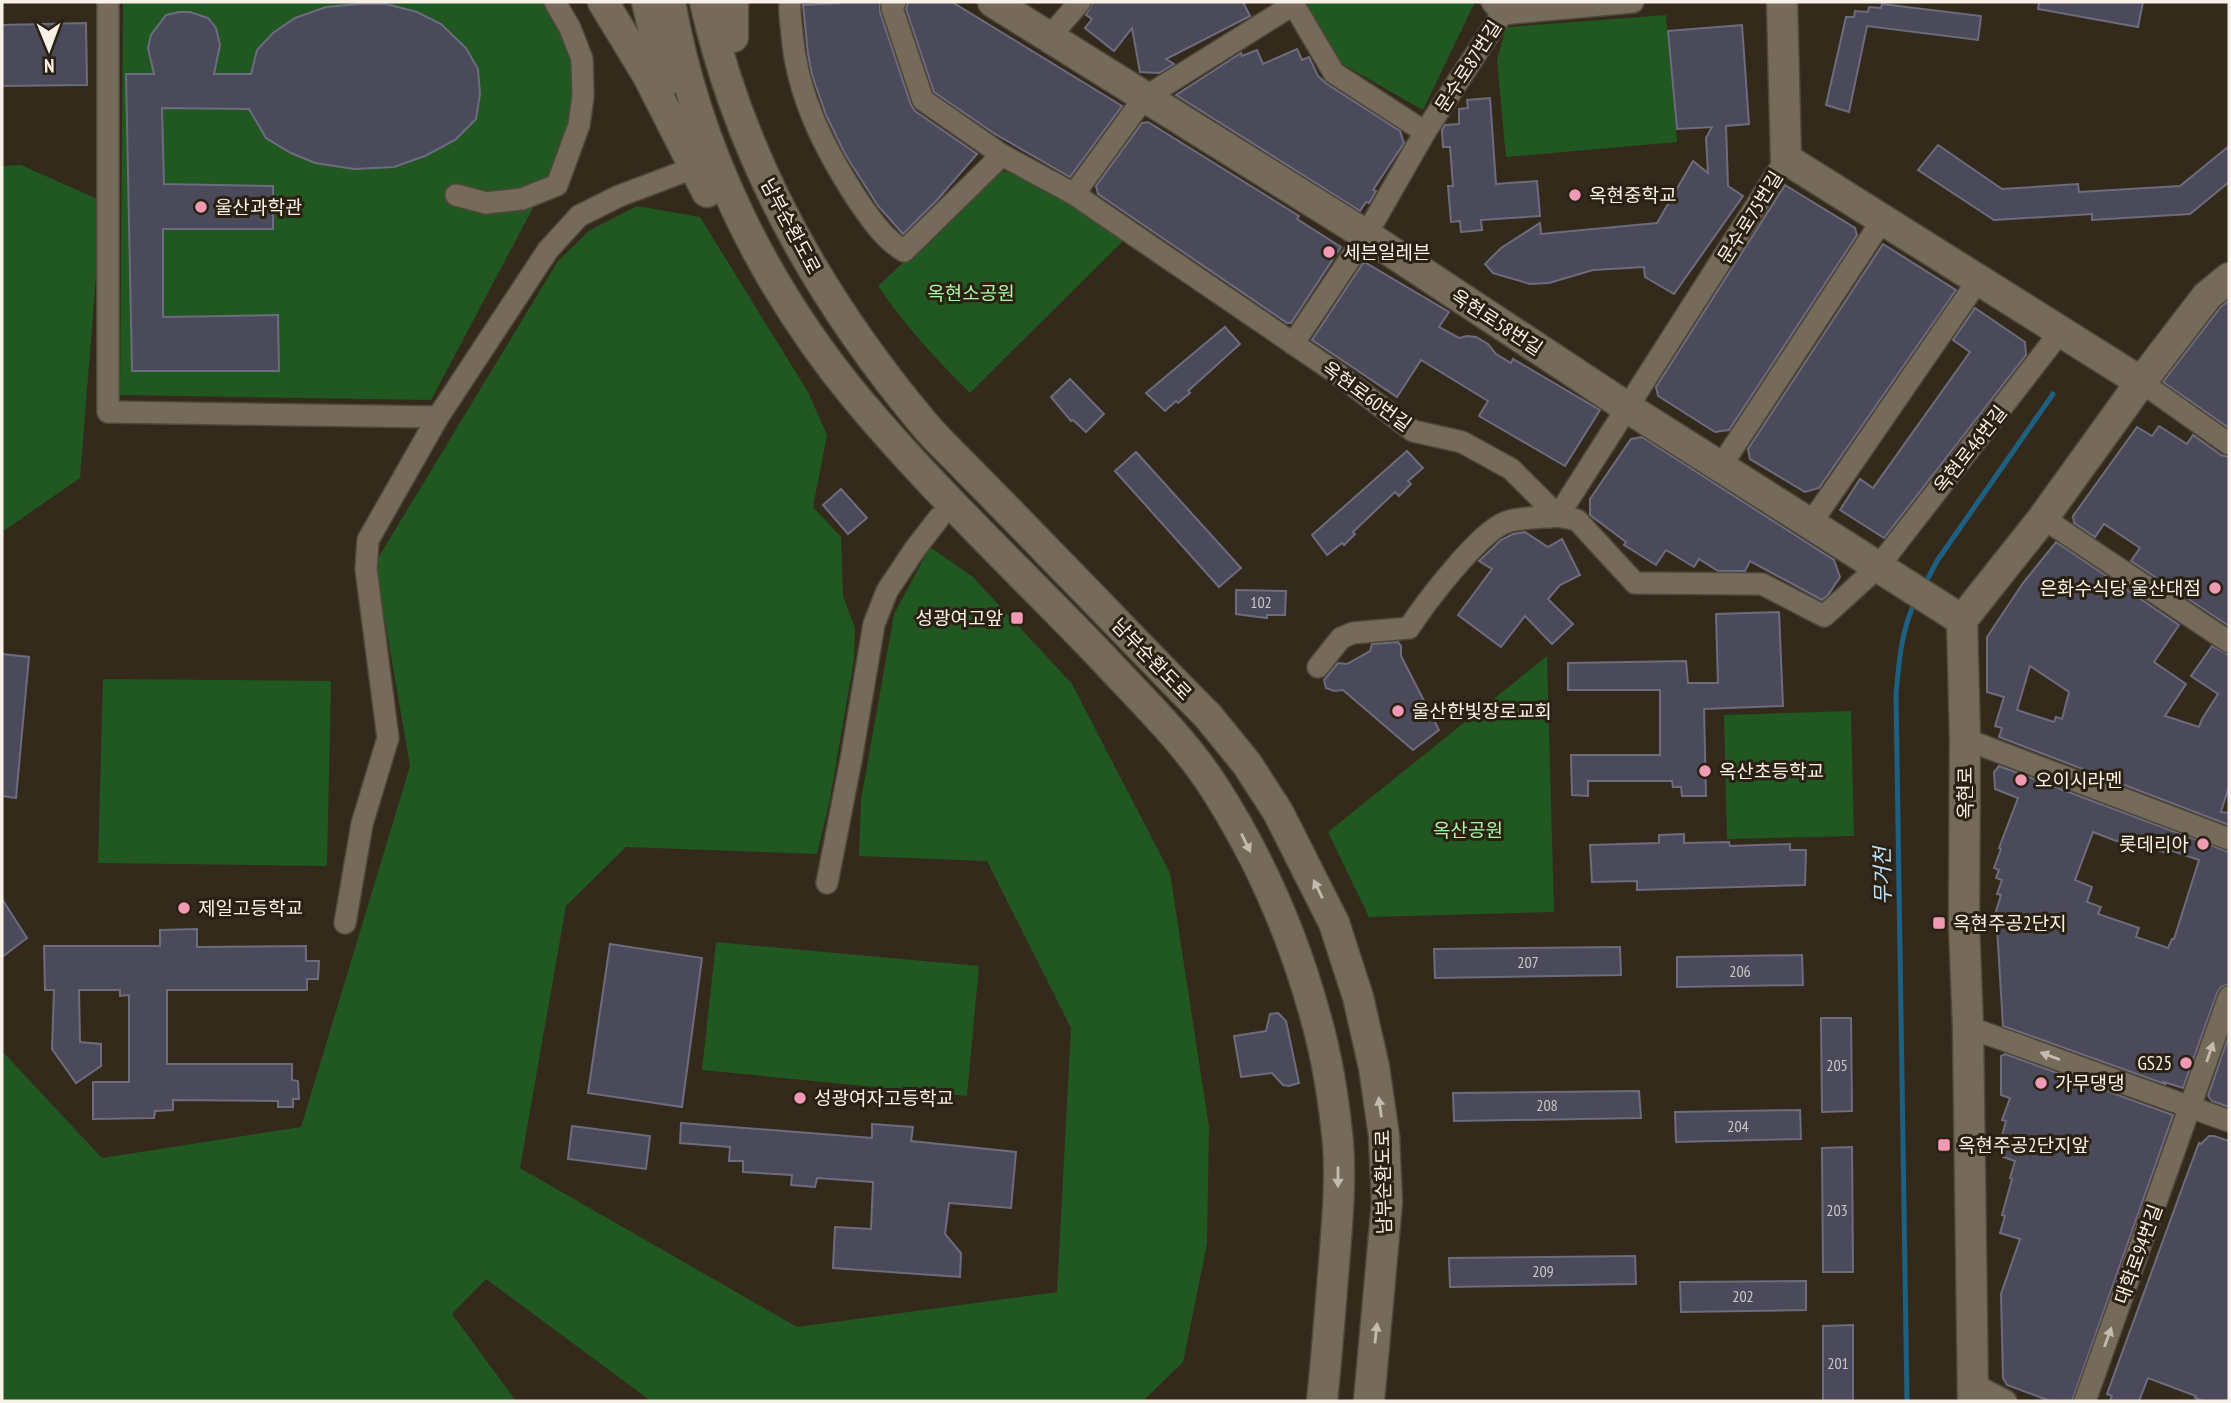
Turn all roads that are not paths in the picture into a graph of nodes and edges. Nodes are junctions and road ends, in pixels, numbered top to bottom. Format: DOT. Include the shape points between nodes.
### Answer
graph roads {
  1 [pos="108,2"];
  2 [pos="555,2"];
  3 [pos="603,2"];
  4 [pos="647,2"];
  5 [pos="670,2"];
  6 [pos="705,2"];
  7 [pos="724,2"];
  8 [pos="733,2"];
  9 [pos="790,2"];
  10 [pos="895,2"];
  11 [pos="993,2"];
  12 [pos="1080,2"];
  13 [pos="1633,2"];
  14 [pos="1782,2"];
  15 [pos="1293,3"];
  16 [pos="1497,8"];
  17 [pos="733,37"];
  18 [pos="1049,37"];
  19 [pos="1144,98"];
  20 [pos="1425,132"];
  21 [pos="1002,155"];
  22 [pos="1786,159"];
  23 [pos="696,167"];
  24 [pos="557,184"];
  25 [pos="1074,194"];
  26 [pos="456,195"];
  27 [pos="579,216"];
  28 [pos="1883,219"];
  29 [pos="1366,235"];
  30 [pos="2229,278"];
  31 [pos="1979,279"];
  32 [pos="2061,331"];
  33 [pos="1293,344"];
  34 [pos="2141,382"];
  35 [pos="1628,408"];
  36 [pos="438,416"];
  37 [pos="2229,444"];
  38 [pos="1720,466"];
  39 [pos="1558,516"];
  40 [pos="939,518"];
  41 [pos="2043,518"];
  42 [pos="1811,523"];
  43 [pos="1878,567"];
  44 [pos="1951,613"];
  45 [pos="2229,642"];
  46 [pos="1318,667"];
  47 [pos="1965,739"];
  48 [pos="1247,764"];
  49 [pos="1212,784"];
  50 [pos="2229,839"];
  51 [pos="827,883"];
  52 [pos="345,923"];
  53 [pos="2229,997"];
  54 [pos="1968,1027"];
  55 [pos="2191,1107"];
  56 [pos="2229,1121"];
  57 [pos="1973,1393"];
  58 [pos="1322,1401"];
  59 [pos="1369,1401"];
  60 [pos="2006,1401"];
  61 [pos="2085,1401"];
  1 -- 36 [label="street" via="108,412"];
  2 -- 24 [label="street" via="582,59 583,96 579,125"];
  3 -- 23 [label="main road"];
  4 -- 23 [label="main road" via="661,63"];
  5 -- 49 [label="main road, 남부순환도로" via="677,45 715,163 745,229 810,334 901,450 1124,680"];
  6 -- 48 [label="main road, 남부순환도로" via="731,96 780,213 883,374 926,427 1208,716"];
  7 -- 17 [label="main road"];
  8 -- 17 [label="main road"];
  9 -- 21 [label="street" via="794,58 808,111 839,172 895,246 904,251"];
  10 -- 21 [label="street, 옥현로60번길" via="892,8 923,100"];
  11 -- 18 [label="main road, 옥현로58번길"];
  12 -- 18 [label="street"];
  13 -- 16 [label="street"];
  14 -- 22 [label="main road, 문수로75번길"];
  15 -- 19 [label="street"];
  15 -- 20 [label="street, 문수로87번길" via="1334,73"];
  16 -- 20 [label="street, 문수로87번길"];
  17 -- 48 [label="main road" via="768,145 797,207 867,318 944,418 1180,671"];
  18 -- 19 [label="main road, 옥현로58번길"];
  19 -- 25 [label="street"];
  19 -- 29 [label="main road, 옥현로58번길"];
  20 -- 29 [label="street, 문수로87번길"];
  21 -- 25 [label="street, 옥현로60번길"];
  22 -- 28 [label="main road"];
  22 -- 35 [label="street, 문수로75번길"];
  23 -- 27 [label="street"];
  23 -- 40 [label="main road" via="726,234 794,347 886,464"];
  24 -- 26 [label="street" via="522,199 498,202"];
  24 -- 27 [label="street"];
  25 -- 33 [label="street, 옥현로60번길"];
  27 -- 36 [label="street" via="548,250"];
  28 -- 31 [label="main road"];
  28 -- 38 [label="street"];
  29 -- 33 [label="street"];
  29 -- 35 [label="main road, 옥현로58번길"];
  30 -- 34 [label="main road" via="2207,296"];
  31 -- 32 [label="main road"];
  31 -- 42 [label="street"];
  32 -- 34 [label="main road"];
  32 -- 43 [label="street, 옥현로46번길"];
  33 -- 39 [label="street, 옥현로60번길" via="1413,431 1462,442 1511,470"];
  34 -- 37 [label="street"];
  34 -- 41 [label="main road"];
  35 -- 38 [label="main road, 옥현로58번길"];
  35 -- 39 [label="street"];
  36 -- 52 [label="street" via="368,540 366,569 388,738 362,824"];
  38 -- 42 [label="main road, 옥현로58번길"];
  39 -- 43 [label="street, 옥현로60번길" via="1577,520 1635,583 1762,584 1824,616"];
  39 -- 46 [label="street" via="1504,522 1485,536 1409,628 1341,638"];
  40 -- 49 [label="main road" via="1131,698"];
  40 -- 51 [label="street" via="887,592 874,624"];
  41 -- 44 [label="main road"];
  41 -- 45 [label="street"];
  42 -- 43 [label="main road, 옥현로58번길"];
  43 -- 44 [label="main road, 옥현로58번길"];
  44 -- 47 [label="main road, 옥현로"];
  47 -- 50 [label="street"];
  47 -- 54 [label="main road, 옥현로"];
  59 -- 48 [label="main road, 남부순환도로, one-way" via="1387,1202 1374,1067 1334,923 1278,813"];
  49 -- 58 [label="main road, 남부순환도로, one-way" via="1241,831 1289,937 1315,1016 1329,1079 1338,1145 1339,1208"];
  55 -- 53 [label="street, 대학로94번길, one-way"];
  55 -- 54 [label="street, one-way"];
  54 -- 57 [label="main road, 옥현로"];
  55 -- 56 [label="street"];
  61 -- 55 [label="street, 대학로94번길, one-way"];
  57 -- 60 [label="street"];
}
